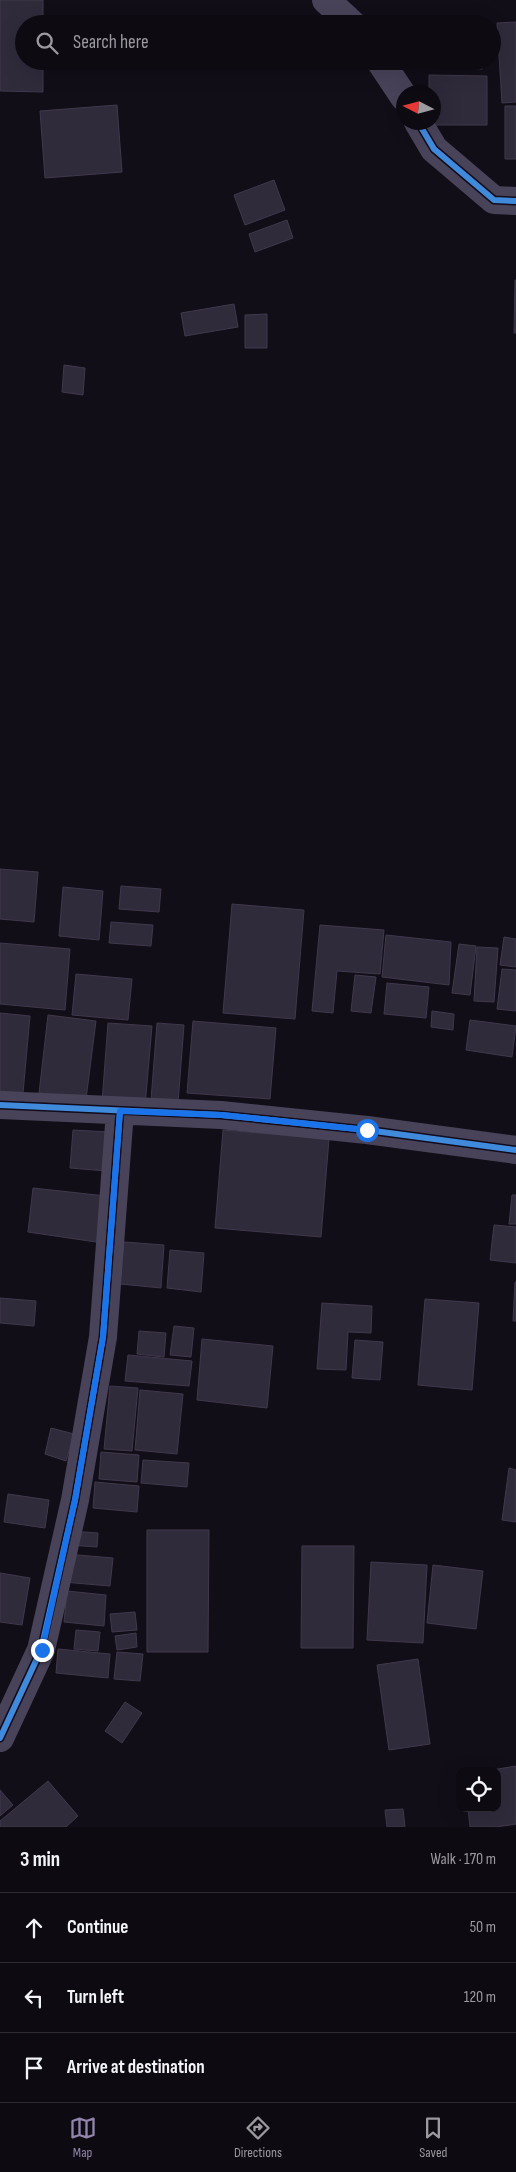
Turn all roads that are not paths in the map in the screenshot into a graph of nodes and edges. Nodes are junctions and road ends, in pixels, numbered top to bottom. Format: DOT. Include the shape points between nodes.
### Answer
graph roads {
  1 [pos="326,0"];
  2 [pos="342,15"];
  3 [pos="386,70"];
  4 [pos="396,86"];
  5 [pos="423,130"];
  6 [pos="516,201"];
  7 [pos="0,1105"];
  8 [pos="120,1111"];
  9 [pos="516,1150"];
  10 [pos="0,1738"];
  1 -- 2 [label="street"];
  3 -- 4 [label="street"];
  5 -- 6 [label="street" via="434,149 494,200"];
  7 -- 8 [label="street"];
  8 -- 9 [label="street" via="222,1115"];
  8 -- 10 [label="street" via="103,1337 75,1500 42,1650"];
}
